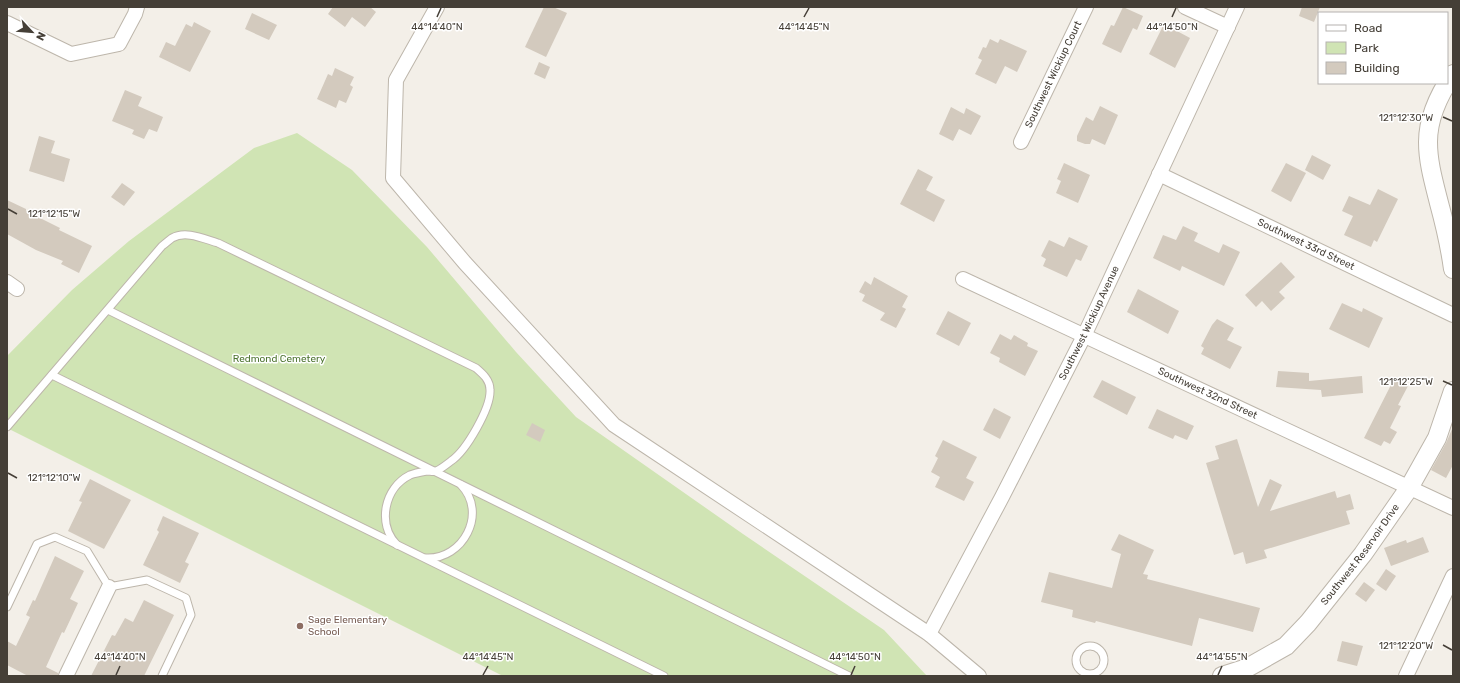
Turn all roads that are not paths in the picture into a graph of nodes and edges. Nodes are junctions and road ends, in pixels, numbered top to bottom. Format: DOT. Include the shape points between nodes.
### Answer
graph roads {
  1 [pos="437,7"];
  2 [pos="1086,7"];
  3 [pos="1185,7"];
  4 [pos="1237,7"];
  5 [pos="136,10"];
  6 [pos="7,23"];
  7 [pos="1228,26"];
  8 [pos="1446,84"];
  9 [pos="1020,142"];
  10 [pos="1159,174"];
  11 [pos="1453,269"];
  12 [pos="963,279"];
  13 [pos="108,310"];
  14 [pos="1453,315"];
  15 [pos="1084,336"];
  16 [pos="52,375"];
  17 [pos="1453,391"];
  18 [pos="7,427"];
  19 [pos="435,472"];
  20 [pos="459,483"];
  21 [pos="1409,488"];
  22 [pos="1453,508"];
  23 [pos="397,545"];
  24 [pos="424,558"];
  25 [pos="1453,576"];
  26 [pos="109,587"];
  27 [pos="7,607"];
  28 [pos="929,634"];
  29 [pos="1084,673"];
  30 [pos="66,676"];
  31 [pos="162,676"];
  32 [pos="664,676"];
  33 [pos="849,676"];
  34 [pos="979,676"];
  35 [pos="1075,676"];
  36 [pos="1222,676"];
  37 [pos="1406,676"];
  1 -- 28 [label="street" via="396,80 393,178 465,262 614,425"];
  2 -- 9 [label="street, Southwest Wickiup Court"];
  3 -- 7 [label="street"];
  4 -- 7 [label="street, Southwest Wickiup Avenue"];
  5 -- 6 [label="street" via="118,44 71,54"];
  7 -- 10 [label="street, Southwest Wickiup Avenue"];
  8 -- 11 [label="street" via="1431,121 1428,141 1430,166"];
  10 -- 14 [label="street, Southwest 33rd Street"];
  10 -- 15 [label="street, Southwest Wickiup Avenue"];
  12 -- 15 [label="street, Southwest 32nd Street"];
  13 -- 16 [label="lane"];
  13 -- 19 [label="lane"];
  13 -- 19 [label="lane" via="162,246 183,235 197,236 218,243 476,368 487,378 490,390 487,406 464,448 453,460"];
  15 -- 21 [label="street, Southwest 32nd Street"];
  15 -- 28 [label="street, Southwest Wickiup Avenue"];
  16 -- 18 [label="lane"];
  16 -- 23 [label="lane"];
  17 -- 21 [label="street, Southwest Reservoir Drive" via="1437,438"];
  19 -- 20 [label="lane"];
  19 -- 23 [label="lane" via="410,475 402,480 390,495 386,504 386,524"];
  20 -- 24 [label="lane" via="471,506 471,525 468,534 447,554 438,558"];
  20 -- 33 [label="lane"];
  21 -- 22 [label="street, Southwest 32nd Street"];
  21 -- 36 [label="street, Southwest Reservoir Drive" via="1363,554 1308,623 1286,646 1247,668"];
  23 -- 24 [label="lane"];
  24 -- 32 [label="lane"];
  25 -- 37 [label="street"];
  26 -- 27 [label="lane" via="87,551 55,537 37,544"];
  26 -- 30 [label="street"];
  26 -- 31 [label="lane" via="147,580 186,598 191,615"];
  28 -- 34 [label="street"];
  29 -- 35 [label="lane"];
}
